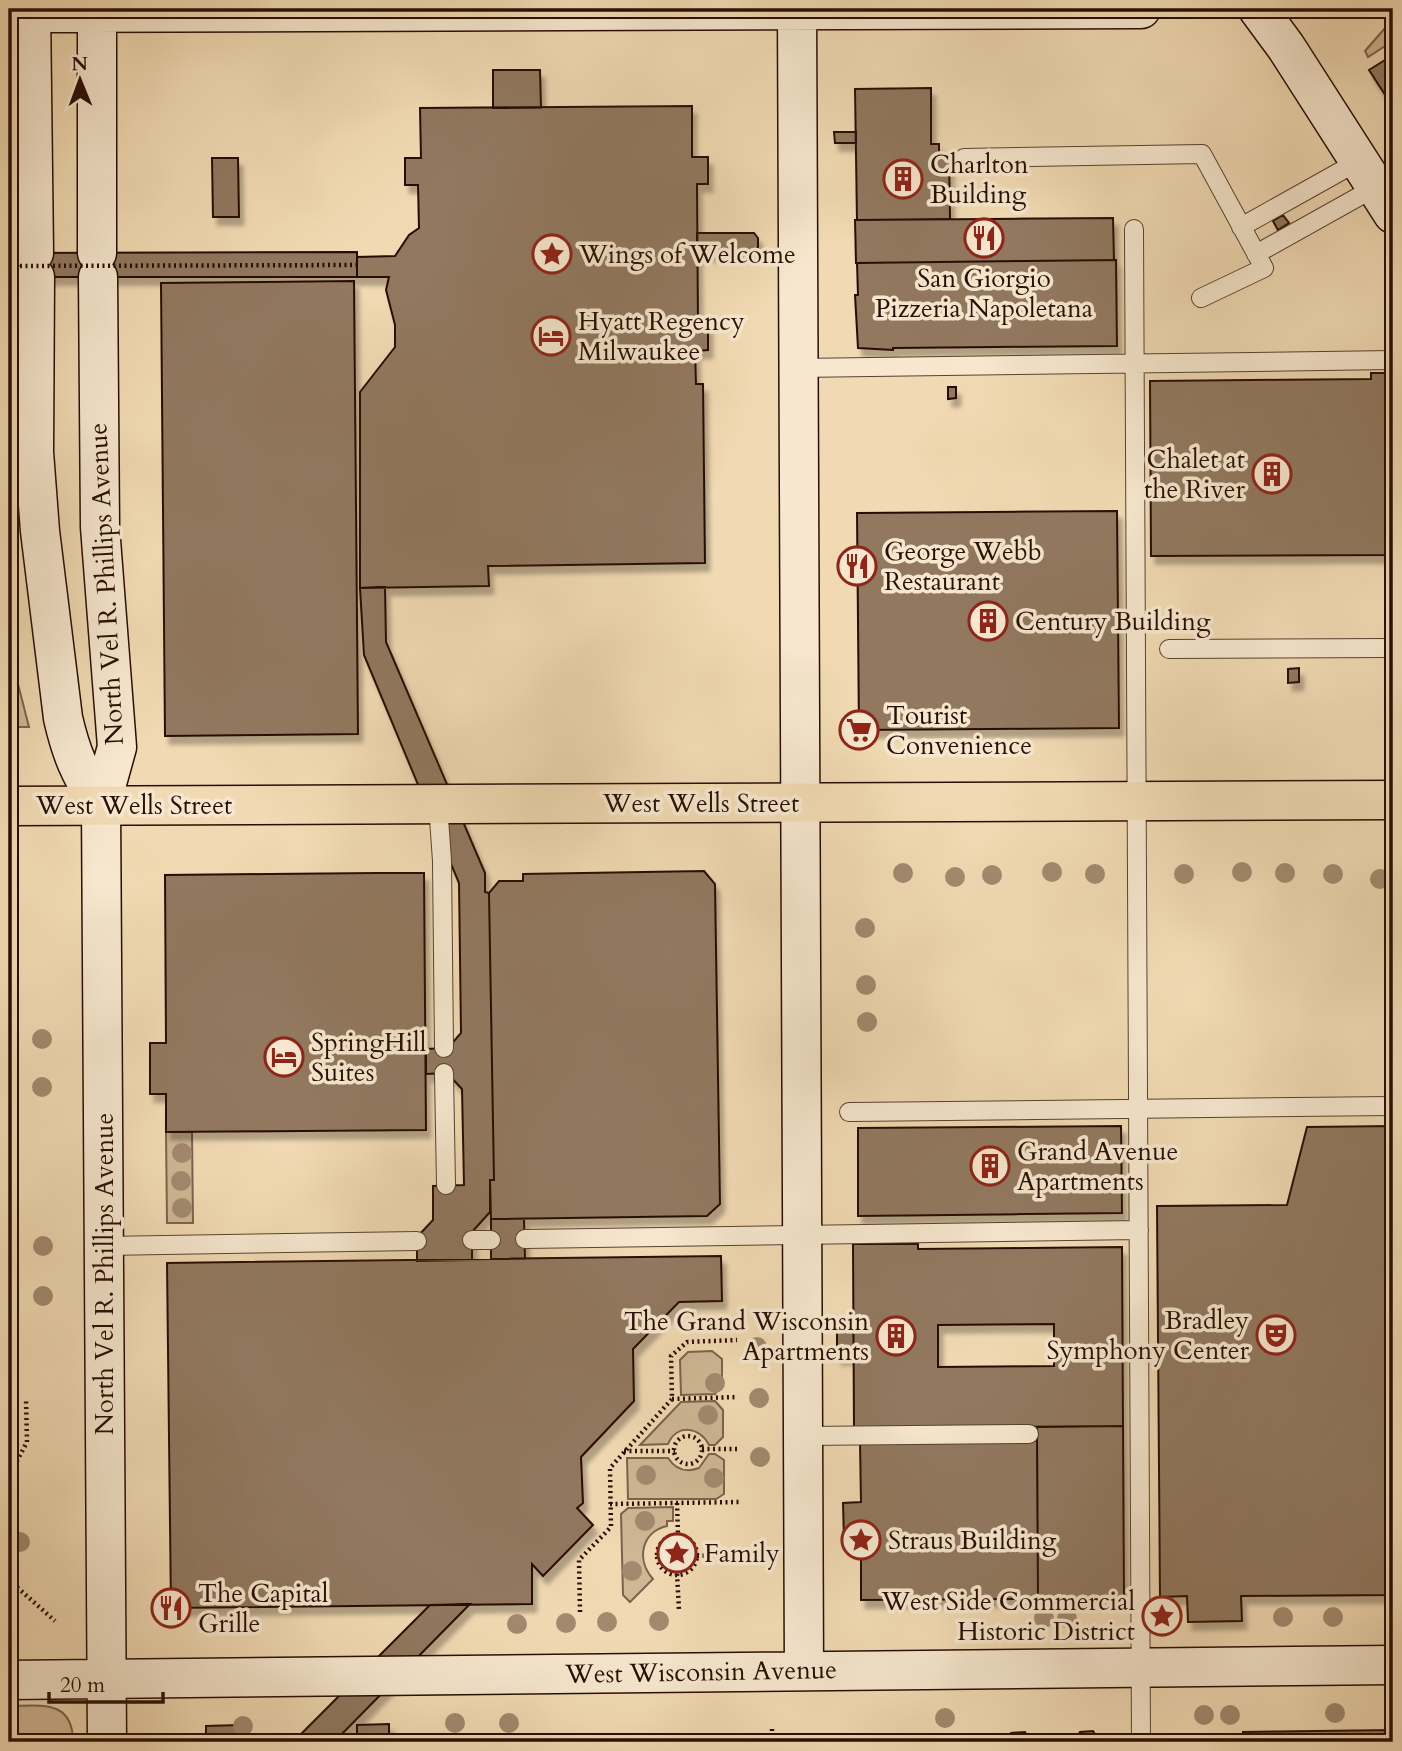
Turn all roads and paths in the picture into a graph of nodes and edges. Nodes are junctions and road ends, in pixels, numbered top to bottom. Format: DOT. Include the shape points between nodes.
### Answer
graph roads {
  1 [pos="1141,9"];
  2 [pos="1258,9"];
  3 [pos="97,10"];
  4 [pos="797,10"];
  5 [pos="24,11"];
  6 [pos="964,158"];
  7 [pos="1376,187"];
  8 [pos="1241,227"];
  9 [pos="1134,229"];
  10 [pos="1256,254"];
  11 [pos="26,265"];
  12 [pos="357,265"];
  13 [pos="1201,298"];
  14 [pos="1393,360"];
  15 [pos="1135,364"];
  16 [pos="798,368"];
  17 [pos="1393,648"];
  18 [pos="1169,649"];
  19 [pos="1393,800"];
  20 [pos="1138,801"];
  21 [pos="800,802"];
  22 [pos="438,804"];
  23 [pos="101,805"];
  24 [pos="9,806"];
  25 [pos="444,1048"];
  26 [pos="444,1073"];
  27 [pos="1393,1106"];
  28 [pos="1139,1110"];
  29 [pos="849,1111"];
  30 [pos="446,1185"];
  31 [pos="1139,1230"];
  32 [pos="802,1235"];
  33 [pos="525,1239"];
  34 [pos="472,1240"];
  35 [pos="491,1240"];
  36 [pos="417,1241"];
  37 [pos="104,1246"];
  38 [pos="737,1340"];
  39 [pos="738,1397"];
  40 [pos="26,1399"];
  41 [pos="672,1399"];
  42 [pos="1029,1434"];
  43 [pos="803,1436"];
  44 [pos="739,1449"];
  45 [pos="702,1450"];
  46 [pos="623,1451"];
  47 [pos="675,1451"];
  48 [pos="9,1476"];
  49 [pos="677,1503"];
  50 [pos="740,1503"];
  51 [pos="610,1504"];
  52 [pos="678,1535"];
  53 [pos="742,1554"];
  54 [pos="697,1556"];
  55 [pos="677,1574"];
  56 [pos="9,1580"];
  57 [pos="678,1610"];
  58 [pos="580,1612"];
  59 [pos="55,1620"];
  60 [pos="1393,1665"];
  61 [pos="1141,1667"];
  62 [pos="804,1671"];
  63 [pos="107,1679"];
  64 [pos="9,1680"];
  65 [pos="772,1729"];
  66 [pos="107,1742"];
  67 [pos="772,1742"];
  68 [pos="1141,1742"];
  1 -- 4 [label="street"];
  2 -- 7 [label="street"];
  3 -- 4 [label="street"];
  3 -- 5 [label="street"];
  3 -- 23 [label="street, North Vel R. Phillips Avenue" via="100,527 117,747"];
  4 -- 16 [label="street"];
  5 -- 11 [label="street, North Vel R. Phillips Avenue"];
  6 -- 8 [label="lane" via="1202,154"];
  7 -- 8 [label="lane"];
  7 -- 10 [label="lane"];
  8 -- 10 [label="lane"];
  9 -- 15 [label="lane"];
  10 -- 13 [label="lane" via="1264,268"];
  11 -- 12 [label="path, bridge"];
  11 -- 23 [label="street, North Vel R. Phillips Avenue" via="40,531 62,718 82,778"];
  14 -- 15 [label="lane"];
  15 -- 16 [label="lane"];
  15 -- 20 [label="lane"];
  16 -- 21 [label="street"];
  17 -- 18 [label="lane"];
  19 -- 20 [label="main road, West Wells Street"];
  20 -- 21 [label="main road, West Wells Street"];
  20 -- 28 [label="lane"];
  21 -- 22 [label="main road, West Wells Street"];
  21 -- 32 [label="street"];
  22 -- 23 [label="main road, West Wells Street"];
  22 -- 25 [label="lane"];
  23 -- 24 [label="main road, West Wells Street"];
  23 -- 37 [label="street, North Vel R. Phillips Avenue"];
  26 -- 30 [label="lane"];
  27 -- 28 [label="lane"];
  28 -- 29 [label="lane"];
  28 -- 31 [label="lane"];
  31 -- 32 [label="lane"];
  31 -- 61 [label="lane"];
  32 -- 33 [label="lane"];
  32 -- 43 [label="street"];
  34 -- 35 [label="lane"];
  36 -- 37 [label="lane"];
  37 -- 63 [label="street, North Vel R. Phillips Avenue"];
  38 -- 41 [label="path" via="687,1342 671,1356"];
  39 -- 41 [label="path"];
  40 -- 48 [label="path" via="27,1442"];
  41 -- 46 [label="path"];
  42 -- 43 [label="lane"];
  43 -- 62 [label="street"];
  44 -- 45 [label="path"];
  45 -- 47 [label="path" via="700,1458 687,1464"];
  45 -- 47 [label="path" via="698,1441 688,1436 678,1441"];
  46 -- 47 [label="path"];
  46 -- 51 [label="path" via="610,1468"];
  49 -- 50 [label="path"];
  49 -- 51 [label="path"];
  49 -- 52 [label="path"];
  51 -- 58 [label="path" via="611,1527 579,1560"];
  52 -- 54 [label="path" via="692,1541"];
  52 -- 55 [label="path" via="664,1539 657,1553 663,1570"];
  53 -- 54 [label="path"];
  54 -- 55 [label="path" via="688,1571"];
  55 -- 57 [label="path"];
  56 -- 59 [label="path"];
  60 -- 61 [label="street, West Wisconsin Avenue"];
  61 -- 62 [label="street, West Wisconsin Avenue"];
  61 -- 68 [label="lane"];
  62 -- 63 [label="street, West Wisconsin Avenue"];
  63 -- 64 [label="street, West Wisconsin Avenue"];
  63 -- 66 [label="street, North Vel R. Phillips Avenue"];
  65 -- 67 [label="path"];
}
